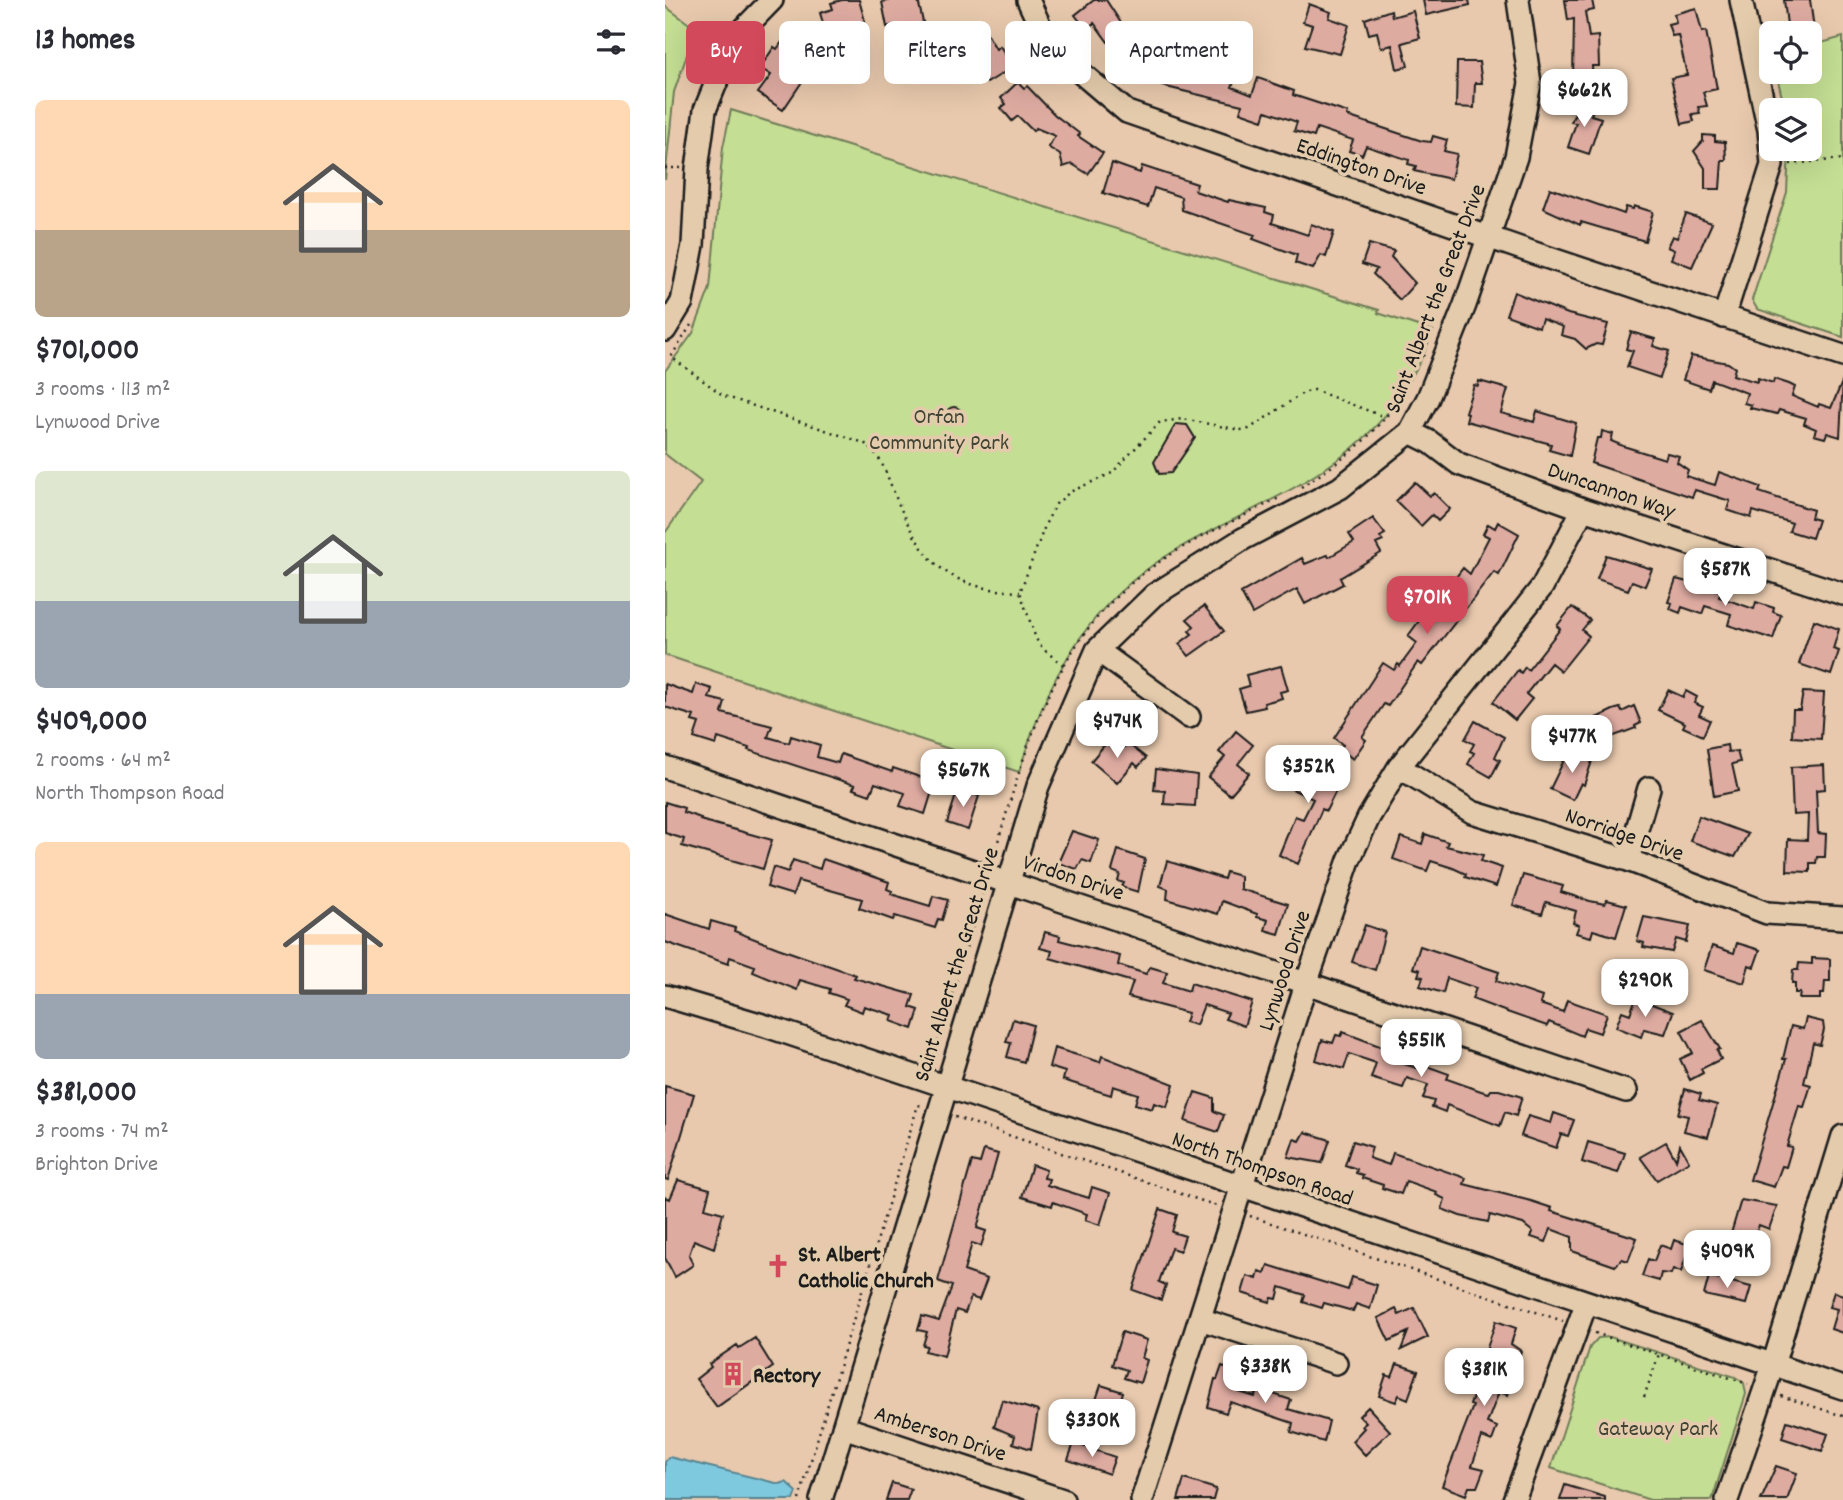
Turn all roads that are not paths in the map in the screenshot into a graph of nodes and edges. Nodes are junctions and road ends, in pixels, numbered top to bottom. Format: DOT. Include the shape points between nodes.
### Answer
graph roads {
  1 [pos="772,0"];
  2 [pos="1028,0"];
  3 [pos="1518,0"];
  4 [pos="1741,0"];
  5 [pos="1487,237"];
  6 [pos="1724,317"];
  7 [pos="665,330"];
  8 [pos="1843,356"];
  9 [pos="1410,432"];
  10 [pos="1583,509"];
  11 [pos="1843,594"];
  12 [pos="1097,650"];
  13 [pos="1189,717"];
  14 [pos="665,767"];
  15 [pos="1399,767"];
  16 [pos="1649,788"];
  17 [pos="1628,860"];
  18 [pos="1008,882"];
  19 [pos="1843,918"];
  20 [pos="1307,981"];
  21 [pos="665,996"];
  22 [pos="946,1087"];
  23 [pos="1626,1091"];
  24 [pos="1843,1136"];
  25 [pos="1242,1187"];
  26 [pos="1586,1304"];
  27 [pos="1200,1319"];
  28 [pos="1336,1363"];
  29 [pos="1773,1365"];
  30 [pos="1843,1388"];
  31 [pos="843,1427"];
  32 [pos="821,1500"];
  33 [pos="1063,1500"];
  34 [pos="1142,1500"];
  35 [pos="1514,1500"];
  36 [pos="1727,1500"];
  1 -- 7 [label="street" via="734,39 705,110 693,245 682,303"];
  2 -- 5 [label="street, Eddington Drive" via="1040,26 1067,61 1127,112"];
  3 -- 5 [label="street, Saint Albert the Great Drive" via="1530,83 1515,157"];
  4 -- 6 [label="street" via="1769,130 1772,165"];
  5 -- 6 [label="street, Eddington Drive"];
  5 -- 9 [label="street, Saint Albert the Great Drive" via="1457,325"];
  6 -- 8 [label="street, Eddington Drive"];
  9 -- 10 [label="street, Duncannon Way" via="1459,464"];
  9 -- 12 [label="street, Saint Albert the Great Drive" via="1340,488 1154,595"];
  10 -- 11 [label="street, Duncannon Way"];
  10 -- 15 [label="street, Lynwood Drive" via="1542,587"];
  12 -- 13 [label="street"];
  12 -- 18 [label="street, Saint Albert the Great Drive" via="1038,786"];
  14 -- 18 [label="street, Virdon Drive"];
  15 -- 17 [label="street, Norridge Drive" via="1472,812"];
  15 -- 20 [label="street, Lynwood Drive" via="1349,860"];
  16 -- 17 [label="street"];
  17 -- 19 [label="street, Norridge Drive" via="1767,912"];
  18 -- 20 [label="street, Virdon Drive"];
  18 -- 22 [label="street, Saint Albert the Great Drive"];
  20 -- 23 [label="street, Virdon Drive"];
  20 -- 25 [label="street, Lynwood Drive"];
  21 -- 22 [label="street, North Thompson Road"];
  22 -- 25 [label="street, North Thompson Road"];
  22 -- 31 [label="street, Saint Albert the Great Drive"];
  24 -- 29 [label="street"];
  25 -- 26 [label="street, North Thompson Road"];
  25 -- 27 [label="street, Lynwood Drive"];
  26 -- 29 [label="street, North Thompson Road"];
  26 -- 35 [label="street"];
  27 -- 28 [label="street"];
  27 -- 34 [label="street, Lynwood Drive"];
  29 -- 30 [label="street, North Thompson Road"];
  29 -- 36 [label="street"];
  31 -- 32 [label="street, Saint Albert the Great Drive"];
  31 -- 33 [label="street, Amberson Drive"];
}
